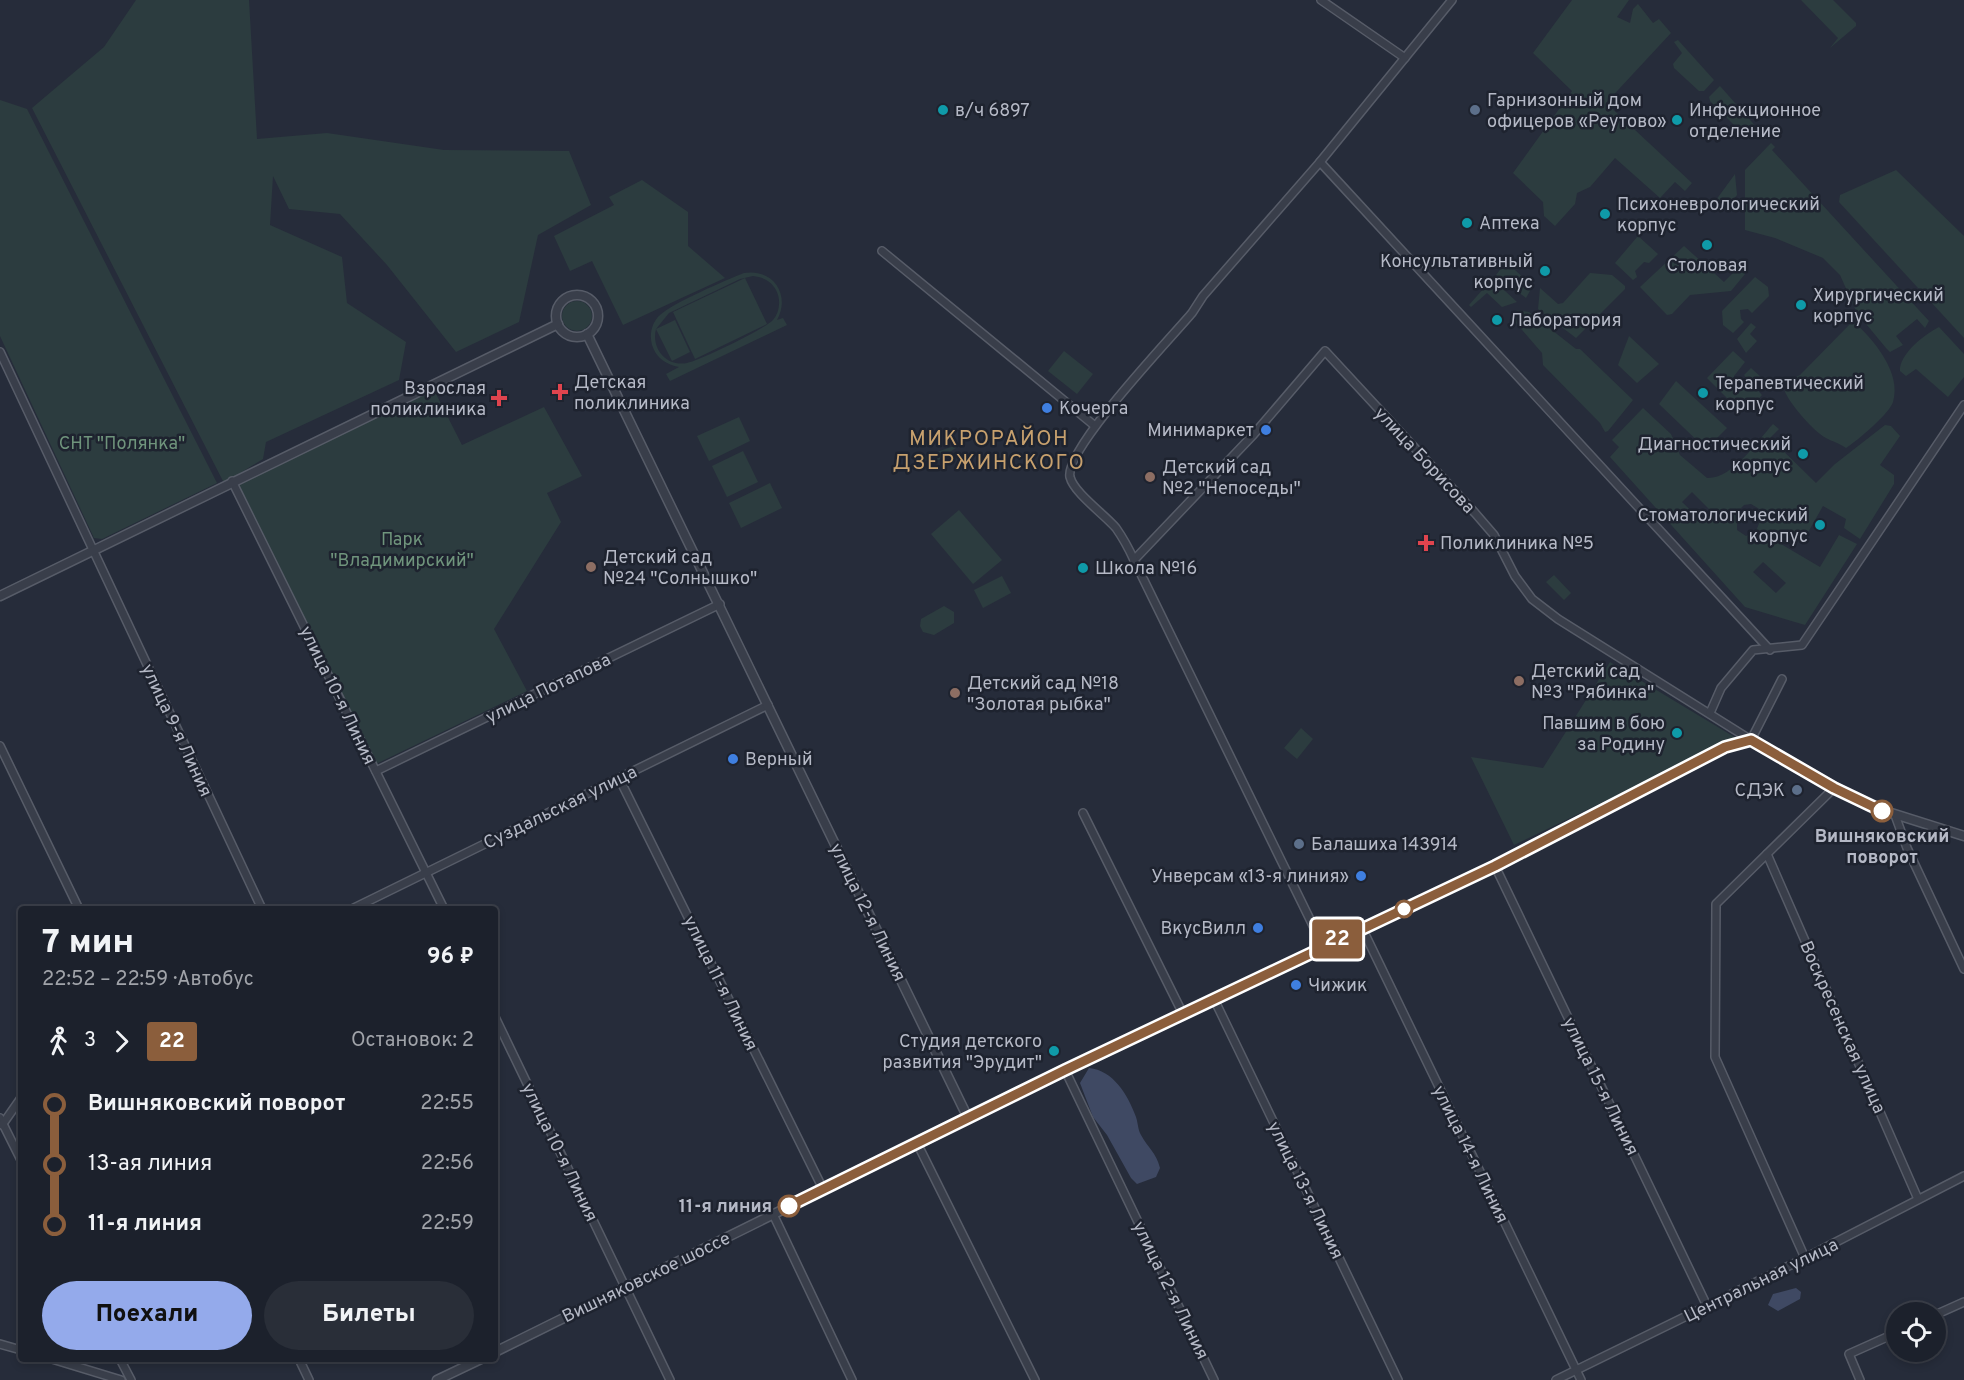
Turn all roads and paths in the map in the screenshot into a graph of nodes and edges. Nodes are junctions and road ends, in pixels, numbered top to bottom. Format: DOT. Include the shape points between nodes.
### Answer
graph roads {
  1 [pos="1321,0"];
  2 [pos="1452,0"];
  3 [pos="1405,58"];
  4 [pos="1320,162"];
  5 [pos="882,251"];
  6 [pos="558,324"];
  7 [pos="587,334"];
  8 [pos="0,352"];
  9 [pos="1964,405"];
  10 [pos="1095,426"];
  11 [pos="232,482"];
  12 [pos="92,551"];
  13 [pos="1134,560"];
  14 [pos="0,596"];
  15 [pos="720,604"];
  16 [pos="1770,650"];
  17 [pos="1782,679"];
  18 [pos="768,705"];
  19 [pos="1710,713"];
  20 [pos="1751,740"];
  21 [pos="0,746"];
  22 [pos="376,771"];
  23 [pos="619,778"];
  24 [pos="1834,788"];
  25 [pos="1083,813"];
  26 [pos="1896,815"];
  27 [pos="1964,836"];
  28 [pos="1767,854"];
  29 [pos="1495,866"];
  30 [pos="426,872"];
  31 [pos="77,906"];
  32 [pos="261,906"];
  33 [pos="358,906"];
  34 [pos="443,906"];
  35 [pos="1362,928"];
  36 [pos="1323,946"];
  37 [pos="1964,969"];
  38 [pos="1214,999"];
  39 [pos="1183,1014"];
  40 [pos="498,1023"];
  41 [pos="1065,1070"];
  42 [pos="18,1102"];
  43 [pos="968,1118"];
  44 [pos="1,1123"];
  45 [pos="917,1143"];
  46 [pos="18,1154"];
  47 [pos="1964,1176"];
  48 [pos="823,1189"];
  49 [pos="1918,1199"];
  50 [pos="773,1214"];
  51 [pos="1806,1258"];
  52 [pos="624,1287"];
  53 [pos="1964,1302"];
  54 [pos="1707,1306"];
  55 [pos="1946,1310"];
  56 [pos="1886,1337"];
  57 [pos="0,1344"];
  58 [pos="18,1349"];
  59 [pos="498,1350"];
  60 [pos="62,1362"];
  61 [pos="121,1362"];
  62 [pos="300,1362"];
  63 [pos="474,1362"];
  64 [pos="1576,1370"];
  65 [pos="122,1380"];
  66 [pos="130,1380"];
  67 [pos="309,1380"];
  68 [pos="437,1380"];
  69 [pos="670,1380"];
  70 [pos="852,1380"];
  71 [pos="1035,1380"];
  72 [pos="1214,1380"];
  73 [pos="1398,1380"];
  74 [pos="1556,1380"];
  75 [pos="1581,1380"];
  76 [pos="1860,1380"];
  1 -- 3 [label="street"];
  2 -- 3 [label="street"];
  3 -- 4 [label="street"];
  4 -- 10 [label="street"];
  4 -- 16 [label="street"];
  5 -- 10 [label="street"];
  6 -- 7 [label="street" via="567,334"];
  6 -- 7 [label="street" via="557,310 565,299 584,296 598,311 596,325"];
  6 -- 11 [label="street"];
  7 -- 15 [label="street, улица 12-я Линия"];
  8 -- 12 [label="street, улица 9-я Линия"];
  9 -- 16 [label="street" via="1802,645"];
  10 -- 13 [label="street" via="1075,455 1070,477 1076,489 1117,530"];
  11 -- 12 [label="street"];
  11 -- 22 [label="street, улица 10-я Линия"];
  12 -- 14 [label="street"];
  12 -- 32 [label="street, улица 9-я Линия"];
  13 -- 19 [label="street, улица Борисова" via="1254,434 1324,351 1494,535 1532,599 1576,631"];
  13 -- 36 [label="street"];
  15 -- 18 [label="street, улица 12-я Линия"];
  15 -- 22 [label="street, улица Потапова"];
  16 -- 19 [label="street" via="1753,650 1740,663 1721,688"];
  17 -- 20 [label="street"];
  18 -- 23 [label="street, Суздальская улица"];
  18 -- 43 [label="street, улица 12-я Линия"];
  19 -- 20 [label="street, улица Борисова"];
  20 -- 24 [label="street"];
  20 -- 29 [label="street, Вишняковское шоссе" via="1725,747"];
  21 -- 31 [label="street"];
  22 -- 30 [label="street, улица 10-я Линия"];
  23 -- 30 [label="street, Суздальская улица"];
  23 -- 48 [label="street, улица 11-я Линия"];
  24 -- 26 [label="street"];
  24 -- 28 [label="street"];
  25 -- 39 [label="street"];
  26 -- 27 [label="street"];
  26 -- 37 [label="street" via="1907,848"];
  28 -- 49 [label="street, Воскресенская улица"];
  28 -- 51 [label="street" via="1716,904 1715,1057"];
  29 -- 35 [label="street, Вишняковское шоссе"];
  29 -- 54 [label="street, улица 15-я Линия"];
  30 -- 33 [label="street, Суздальская улица"];
  30 -- 34 [label="street, улица 10-я Линия"];
  35 -- 36 [label="street, Вишняковское шоссе"];
  35 -- 64 [label="street, улица 14-я Линия"];
  36 -- 38 [label="street, Вишняковское шоссе"];
  38 -- 39 [label="street, Вишняковское шоссе"];
  38 -- 73 [label="street, улица 13-я Линия"];
  39 -- 41 [label="street, Вишняковское шоссе"];
  40 -- 52 [label="street, улица 10-я Линия"];
  41 -- 43 [label="street, Вишняковское шоссе"];
  41 -- 72 [label="street, улица 12-я Линия"];
  42 -- 44 [label="street"];
  43 -- 45 [label="street, Вишняковское шоссе"];
  44 -- 46 [label="street"];
  45 -- 48 [label="street, Вишняковское шоссе"];
  45 -- 71 [label="street"];
  47 -- 49 [label="street, Центральная улица"];
  48 -- 50 [label="street, Вишняковское шоссе"];
  49 -- 51 [label="street, Центральная улица"];
  50 -- 52 [label="street, Вишняковское шоссе"];
  50 -- 70 [label="street"];
  51 -- 54 [label="street, Центральная улица"];
  52 -- 59 [label="street, Вишняковское шоссе"];
  52 -- 69 [label="street"];
  53 -- 55 [label="street"];
  54 -- 64 [label="street, Центральная улица"];
  56 -- 76 [label="street" via="1849,1354"];
  57 -- 58 [label="street"];
  60 -- 65 [label="street"];
  61 -- 66 [label="street"];
  62 -- 67 [label="street"];
  63 -- 68 [label="street"];
  64 -- 74 [label="street, Центральная улица"];
  64 -- 75 [label="street, улица 14-я Линия"];
}
